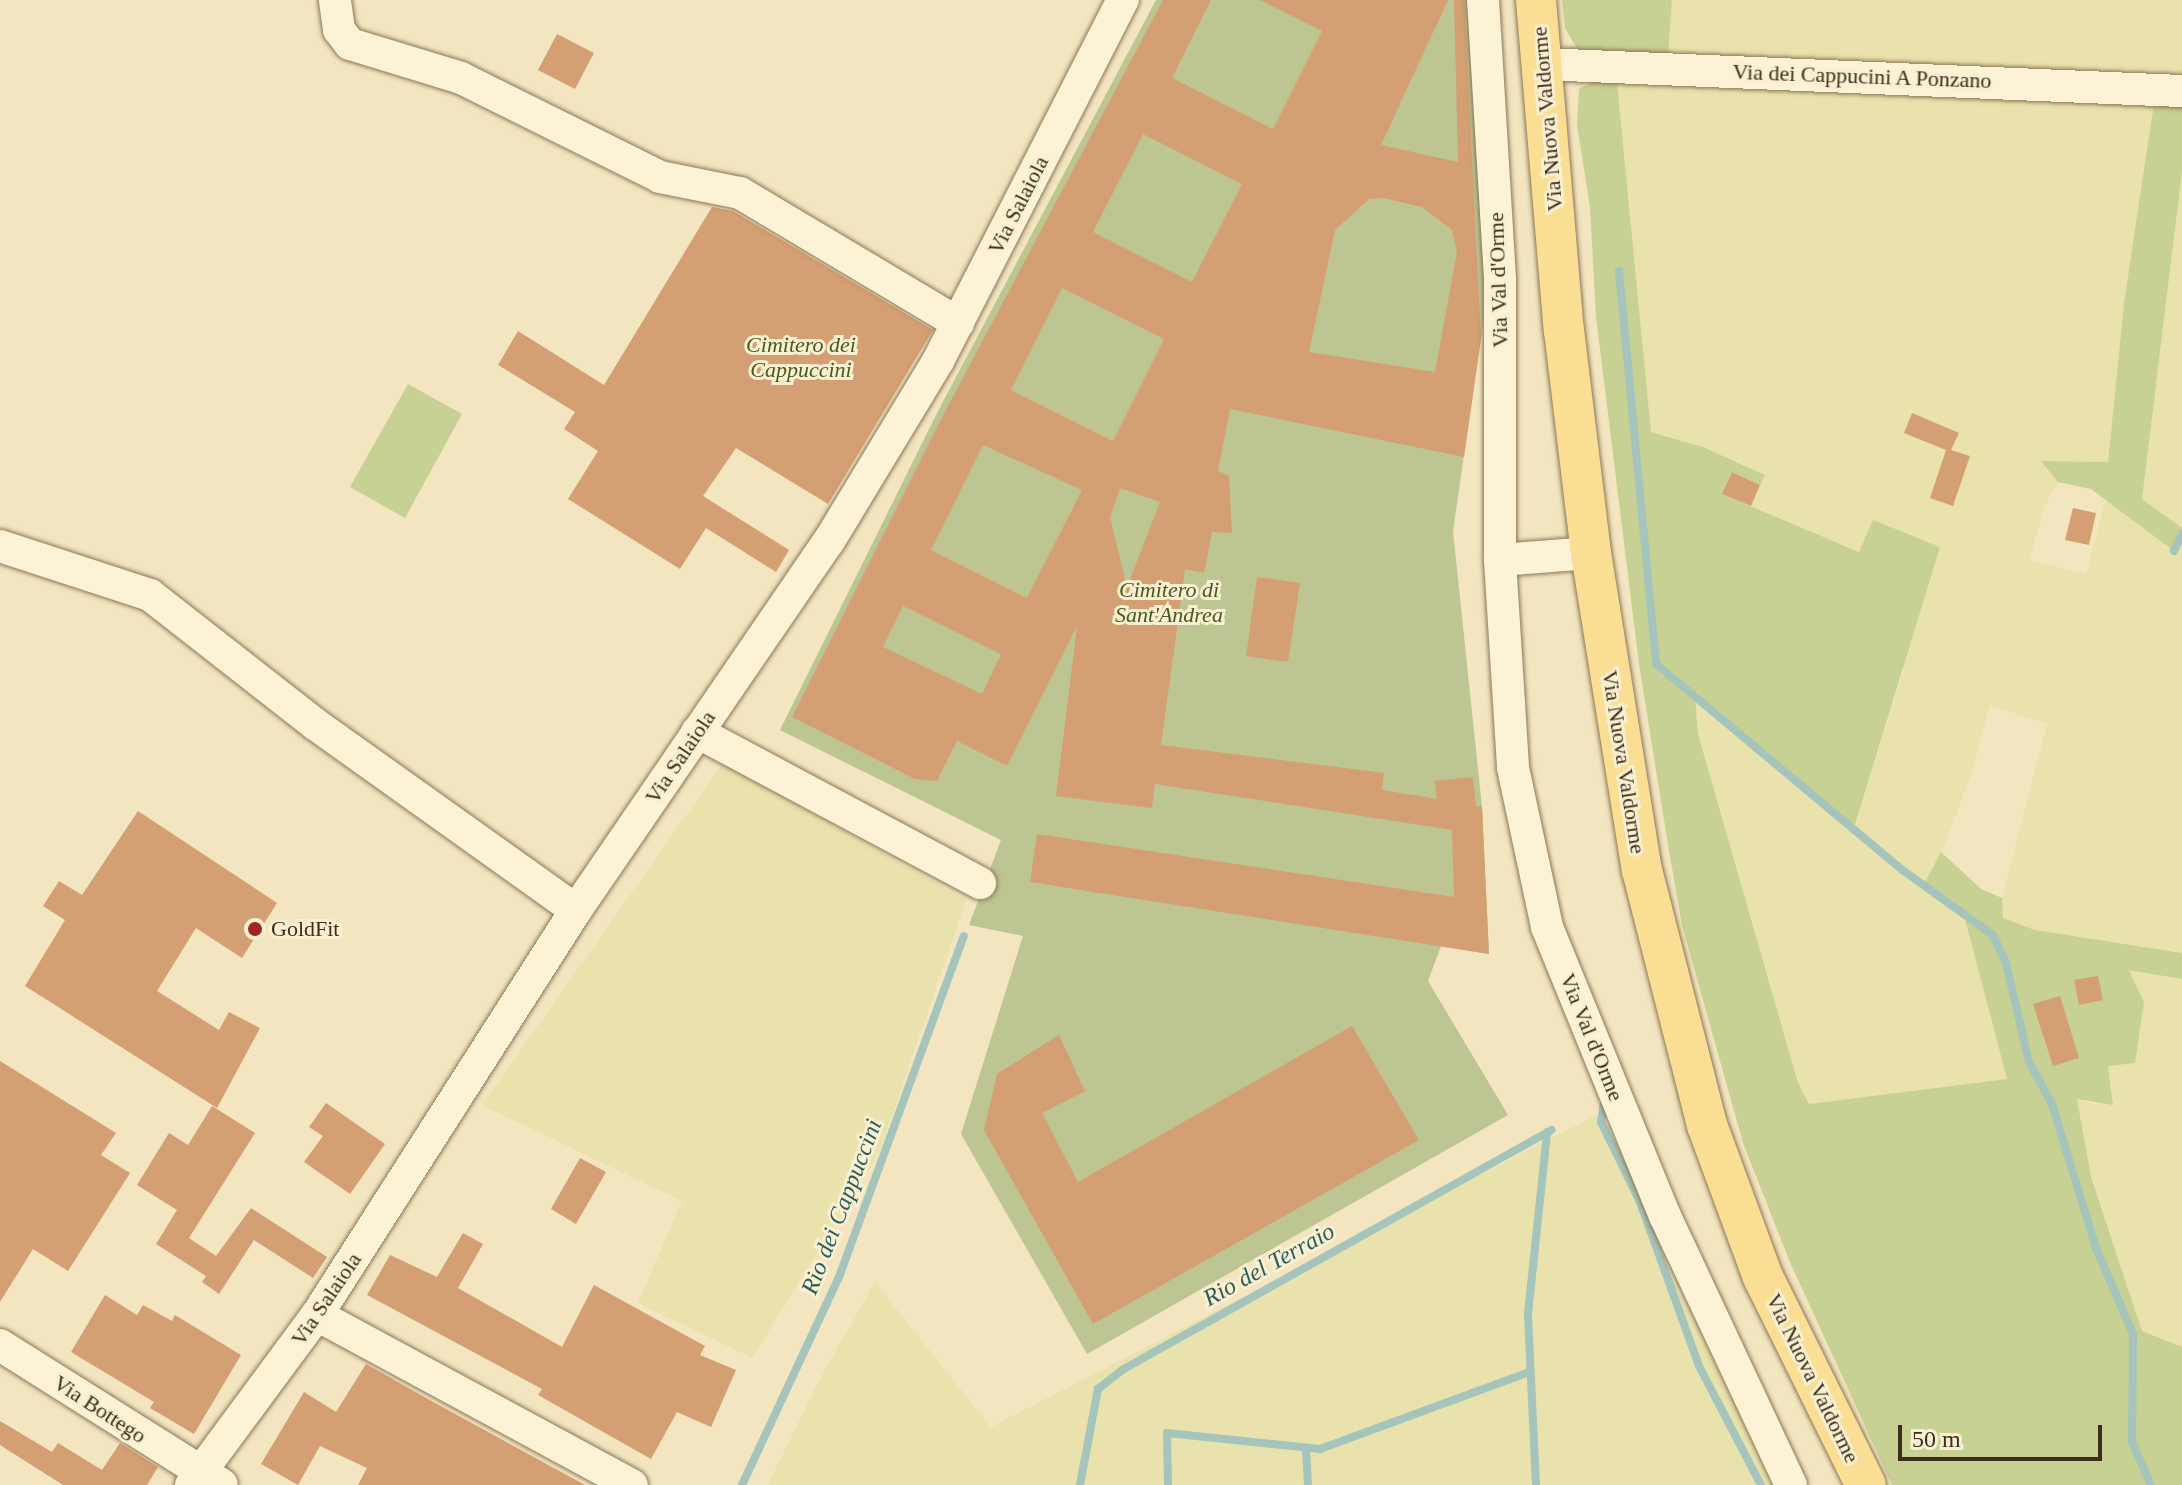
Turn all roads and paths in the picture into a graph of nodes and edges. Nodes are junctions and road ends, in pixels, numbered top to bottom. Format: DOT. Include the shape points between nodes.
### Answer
graph roads {
  1 [pos="1123,0"];
  2 [pos="1483,0"];
  3 [pos="1536,0"];
  4 [pos="335,1"];
  5 [pos="1542,64"];
  6 [pos="2182,91"];
  7 [pos="958,323"];
  8 [pos="0,546"];
  9 [pos="1591,553"];
  10 [pos="1500,560"];
  11 [pos="697,732"];
  12 [pos="980,883"];
  13 [pos="576,910"];
  14 [pos="317,1315"];
  15 [pos="0,1345"];
  16 [pos="204,1481"];
  17 [pos="632,1485"];
  18 [pos="1791,1485"];
  19 [pos="1866,1485"];
  1 -- 7 [label="street, Via Salaiola"];
  2 -- 10 [label="street, Via Val d'Orme" via="1500,280"];
  3 -- 5 [label="main road, Via Nuova Valdorme"];
  4 -- 7 [label="street" via="339,30 350,44 461,78 660,177 740,193"];
  5 -- 6 [label="street, Via dei Cappucini A Ponzano"];
  5 -- 9 [label="main road, Via Nuova Valdorme" via="1564,330"];
  7 -- 11 [label="street, Via Salaiola" via="829,541"];
  8 -- 13 [label="street" via="150,595 315,724"];
  9 -- 10 [label="street"];
  9 -- 19 [label="main road, Via Nuova Valdorme" via="1642,870 1707,1125 1763,1277"];
  10 -- 18 [label="street, Via Val d'Orme" via="1513,768 1547,927 1665,1216"];
  11 -- 12 [label="street"];
  11 -- 13 [label="street, Via Salaiola"];
  13 -- 14 [label="street, Via Salaiola"];
  14 -- 16 [label="street, Via Salaiola"];
  14 -- 17 [label="street"];
  15 -- 16 [label="street, Via Bottego"];
}
